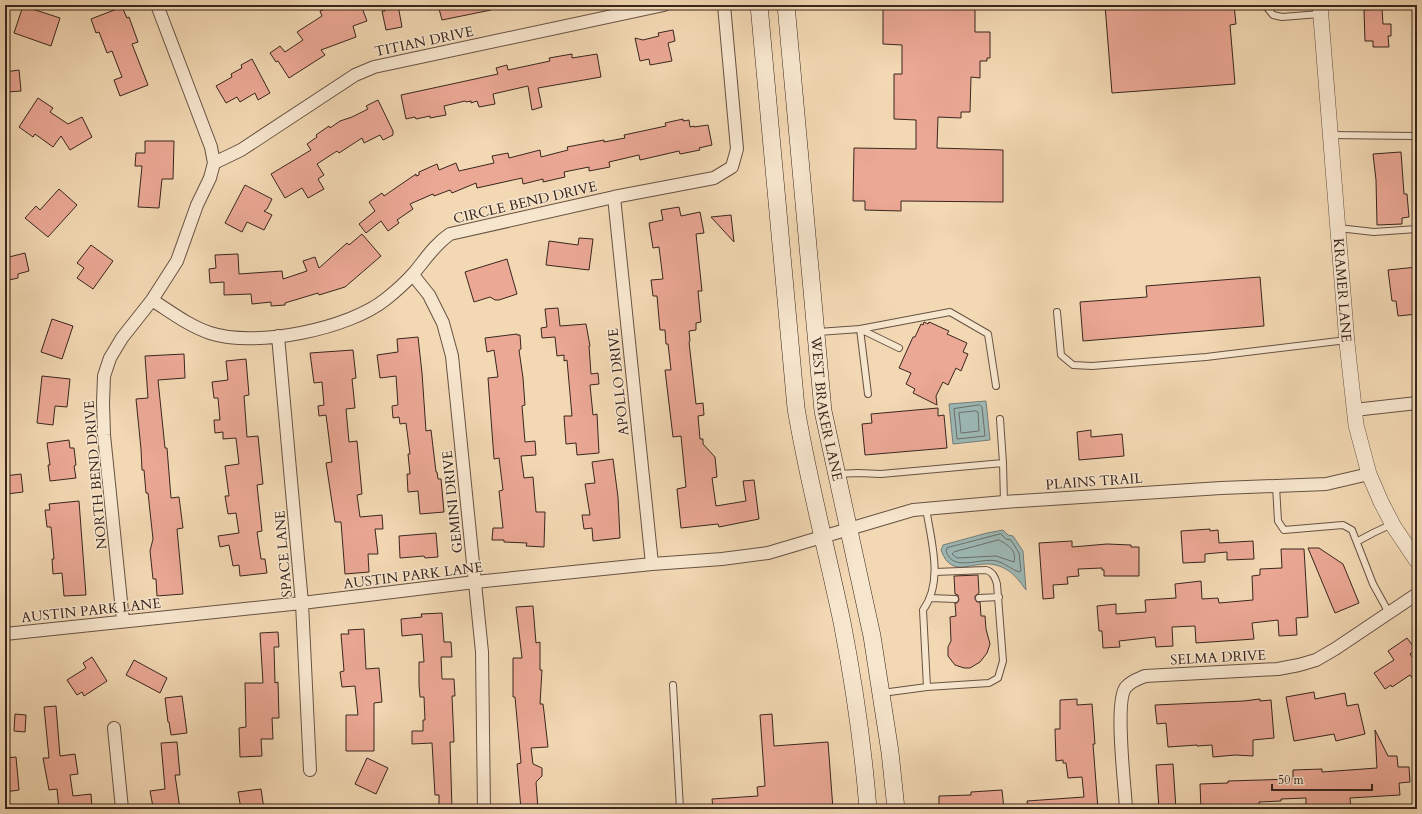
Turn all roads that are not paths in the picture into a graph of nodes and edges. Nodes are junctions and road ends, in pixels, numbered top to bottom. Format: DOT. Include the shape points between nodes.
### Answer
graph roads {
  1 [pos="157,5"];
  2 [pos="664,5"];
  3 [pos="724,5"];
  4 [pos="758,5"];
  5 [pos="786,5"];
  6 [pos="1265,5"];
  7 [pos="1320,9"];
  8 [pos="1330,134"];
  9 [pos="1414,136"];
  10 [pos="214,163"];
  11 [pos="614,198"];
  12 [pos="1338,228"];
  13 [pos="1417,230"];
  14 [pos="412,275"];
  15 [pos="152,300"];
  16 [pos="1057,312"];
  17 [pos="860,329"];
  18 [pos="816,332"];
  19 [pos="789,335"];
  20 [pos="278,336"];
  21 [pos="1347,340"];
  22 [pos="899,348"];
  23 [pos="996,386"];
  24 [pos="868,394"];
  25 [pos="1417,403"];
  26 [pos="1354,410"];
  27 [pos="1000,419"];
  28 [pos="1002,463"];
  29 [pos="837,474"];
  30 [pos="1369,474"];
  31 [pos="1276,486"];
  32 [pos="1004,502"];
  33 [pos="926,508"];
  34 [pos="1393,524"];
  35 [pos="850,529"];
  36 [pos="823,537"];
  37 [pos="1358,541"];
  38 [pos="1417,561"];
  39 [pos="652,564"];
  40 [pos="935,572"];
  41 [pos="475,582"];
  42 [pos="1417,594"];
  43 [pos="998,597"];
  44 [pos="930,598"];
  45 [pos="980,598"];
  46 [pos="955,599"];
  47 [pos="302,603"];
  48 [pos="1389,613"];
  49 [pos="123,621"];
  50 [pos="5,634"];
  51 [pos="673,685"];
  52 [pos="927,687"];
  53 [pos="882,693"];
  54 [pos="114,728"];
  55 [pos="310,770"];
  56 [pos="122,809"];
  57 [pos="484,809"];
  58 [pos="680,809"];
  59 [pos="868,809"];
  60 [pos="896,809"];
  61 [pos="1126,809"];
  1 -- 10 [label="street, NORTH BEND DRIVE" via="211,147"];
  2 -- 10 [label="street, TITIAN DRIVE" via="374,67 355,75 241,150"];
  3 -- 11 [label="street, CIRCLE BEND DRIVE" via="737,149 732,167 714,178"];
  4 -- 19 [label="main road, WEST BRAKER LANE"];
  5 -- 18 [label="main road, WEST BRAKER LANE"];
  6 -- 7 [label="lane" via="1273,15 1282,16"];
  7 -- 8 [label="street, KRAMER LANE"];
  8 -- 9 [label="lane"];
  8 -- 12 [label="street, KRAMER LANE"];
  10 -- 15 [label="street, NORTH BEND DRIVE" via="177,261"];
  11 -- 14 [label="street, CIRCLE BEND DRIVE" via="450,234 441,240"];
  11 -- 39 [label="street, APOLLO DRIVE"];
  12 -- 13 [label="lane" via="1374,232"];
  12 -- 21 [label="street, KRAMER LANE"];
  14 -- 20 [label="street, CIRCLE BEND DRIVE" via="386,299 338,324"];
  14 -- 41 [label="street, GEMINI DRIVE" via="429,294 443,323 452,356"];
  15 -- 20 [label="street, CIRCLE BEND DRIVE" via="210,333 233,338"];
  15 -- 49 [label="street, NORTH BEND DRIVE" via="122,338 110,358 104,376 104,435"];
  16 -- 21 [label="lane" via="1061,354 1073,365 1092,366 1206,357"];
  17 -- 18 [label="lane"];
  17 -- 22 [label="lane"];
  17 -- 23 [label="lane" via="950,312 988,334"];
  17 -- 24 [label="lane"];
  18 -- 19 [label="main road"];
  18 -- 29 [label="main road, WEST BRAKER LANE" via="823,411"];
  19 -- 36 [label="main road, WEST BRAKER LANE" via="803,450"];
  20 -- 47 [label="street, SPACE LANE"];
  21 -- 26 [label="street, KRAMER LANE"];
  25 -- 26 [label="street"];
  26 -- 30 [label="street, KRAMER LANE"];
  27 -- 28 [label="lane"];
  28 -- 29 [label="lane" via="881,474"];
  28 -- 32 [label="lane"];
  29 -- 35 [label="main road, WEST BRAKER LANE"];
  30 -- 31 [label="street, PLAINS TRAIL" via="1326,484"];
  30 -- 34 [label="street, KRAMER LANE"];
  31 -- 32 [label="street, PLAINS TRAIL"];
  31 -- 37 [label="lane" via="1278,521 1284,530 1343,525 1352,530"];
  32 -- 33 [label="street, PLAINS TRAIL"];
  33 -- 35 [label="street, PLAINS TRAIL"];
  33 -- 40 [label="lane"];
  34 -- 37 [label="lane"];
  34 -- 38 [label="street, KRAMER LANE"];
  35 -- 36 [label="street, PLAINS TRAIL"];
  35 -- 53 [label="main road, WEST BRAKER LANE"];
  36 -- 39 [label="street, AUSTIN PARK LANE" via="768,553"];
  36 -- 59 [label="main road, WEST BRAKER LANE" via="842,623 857,711"];
  37 -- 48 [label="lane" via="1373,584"];
  39 -- 41 [label="street, AUSTIN PARK LANE"];
  40 -- 43 [label="lane" via="990,571 998,584"];
  40 -- 44 [label="lane"];
  41 -- 47 [label="street, AUSTIN PARK LANE"];
  41 -- 57 [label="street, GEMINI DRIVE" via="482,652"];
  42 -- 48 [label="street, SELMA DRIVE"];
  43 -- 45 [label="lane"];
  43 -- 52 [label="lane" via="1003,661 998,678 989,683"];
  44 -- 46 [label="lane"];
  44 -- 52 [label="lane" via="923,610"];
  47 -- 49 [label="street, AUSTIN PARK LANE"];
  47 -- 55 [label="street, SPACE LANE"];
  48 -- 61 [label="street, SELMA DRIVE" via="1316,660 1299,665 1145,676 1133,681 1126,687 1122,696 1120,714"];
  49 -- 50 [label="street, AUSTIN PARK LANE"];
  51 -- 58 [label="lane"];
  52 -- 53 [label="lane"];
  53 -- 60 [label="main road, WEST BRAKER LANE"];
  54 -- 56 [label="street"];
}
